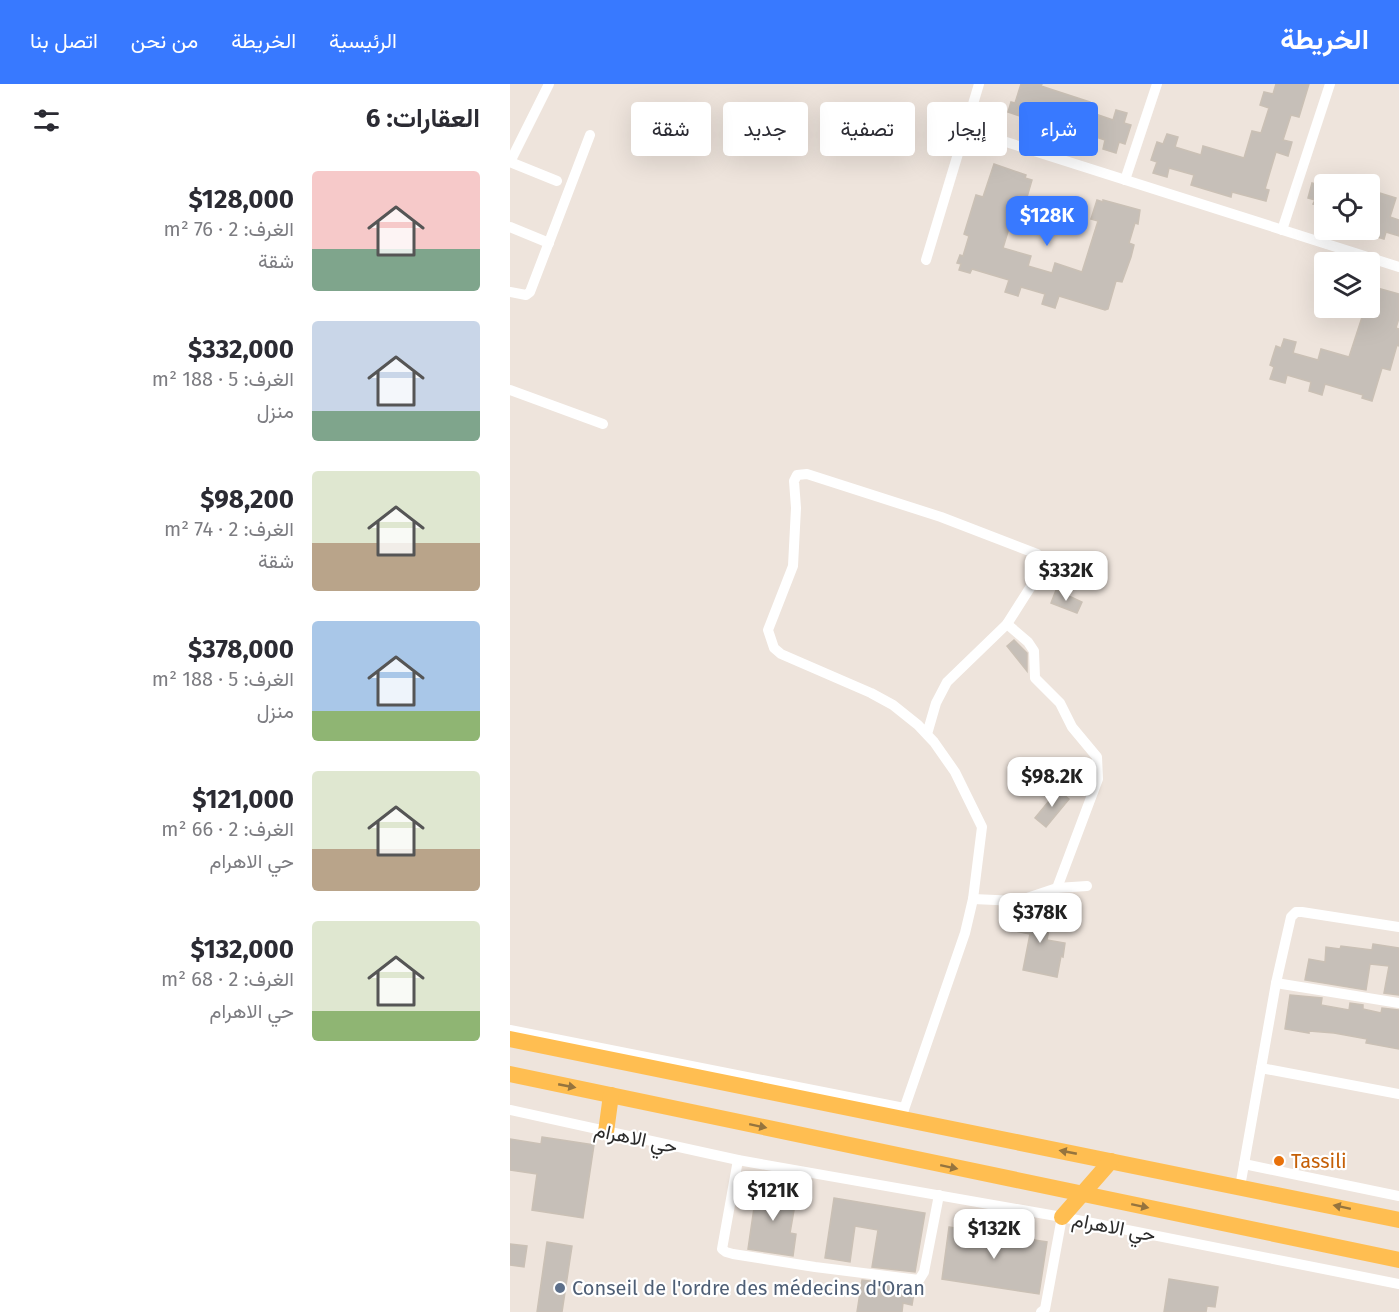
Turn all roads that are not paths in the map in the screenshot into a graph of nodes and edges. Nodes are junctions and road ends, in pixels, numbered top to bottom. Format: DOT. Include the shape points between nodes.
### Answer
graph roads {
  1 [pos="549,84"];
  2 [pos="978,84"];
  3 [pos="1157,84"];
  4 [pos="1330,84"];
  5 [pos="973,102"];
  6 [pos="590,135"];
  7 [pos="1007,142"];
  8 [pos="957,156"];
  9 [pos="510,162"];
  10 [pos="1125,180"];
  11 [pos="557,181"];
  12 [pos="510,227"];
  13 [pos="1282,230"];
  14 [pos="549,243"];
  15 [pos="926,260"];
  16 [pos="1399,267"];
  17 [pos="510,292"];
  18 [pos="510,390"];
  19 [pos="603,424"];
  20 [pos="1006,624"];
  21 [pos="927,734"];
  22 [pos="1087,886"];
  23 [pos="1057,888"];
  24 [pos="973,899"];
  25 [pos="1399,927"];
  26 [pos="1276,983"];
  27 [pos="1399,1003"];
  28 [pos="510,1030"];
  29 [pos="510,1039"];
  30 [pos="1261,1068"];
  31 [pos="510,1074"];
  32 [pos="1399,1094"];
  33 [pos="611,1095"];
  34 [pos="510,1110"];
  35 [pos="902,1113"];
  36 [pos="606,1132"];
  37 [pos="738,1160"];
  38 [pos="1112,1161"];
  39 [pos="1244,1164"];
  40 [pos="1240,1187"];
  41 [pos="1082,1194"];
  42 [pos="939,1195"];
  43 [pos="1399,1196"];
  44 [pos="1062,1217"];
  45 [pos="1399,1220"];
  46 [pos="1399,1260"];
  47 [pos="1399,1284"];
  48 [pos="1041,1312"];
  1 -- 9 [label="street"];
  2 -- 5 [label="street"];
  3 -- 10 [label="street"];
  4 -- 13 [label="street"];
  6 -- 14 [label="street"];
  7 -- 10 [label="street"];
  8 -- 15 [label="street"];
  9 -- 11 [label="street"];
  10 -- 13 [label="street"];
  12 -- 14 [label="street"];
  13 -- 16 [label="street"];
  14 -- 17 [label="street" via="530,292"];
  18 -- 19 [label="street"];
  20 -- 21 [label="street" via="947,682"];
  20 -- 21 [label="street" via="1040,572 1038,554 961,524 807,474 795,478 794,560 768,630 774,648 893,705"];
  20 -- 23 [label="street" via="1028,642 1034,651 1035,678 1060,703 1072,727 1097,757 1098,779"];
  21 -- 24 [label="street" via="955,772 982,827"];
  22 -- 23 [label="street"];
  23 -- 24 [label="street" via="1018,901"];
  24 -- 35 [label="street" via="965,933"];
  25 -- 26 [label="street" via="1296,912 1290,920"];
  26 -- 27 [label="street"];
  26 -- 30 [label="street"];
  28 -- 35 [label="street"];
  29 -- 35 [label="main road"];
  30 -- 32 [label="street"];
  30 -- 39 [label="street"];
  31 -- 33 [label="main road, one-way"];
  33 -- 36 [label="main road"];
  33 -- 41 [label="main road, one-way"];
  34 -- 36 [label="street, حي الاهرام"];
  38 -- 35 [label="main road, one-way"];
  36 -- 37 [label="street, حي الاهرام"];
  37 -- 42 [label="street, حي الاهرام"];
  37 -- 42 [label="street" via="722,1249 733,1254 919,1280 924,1272"];
  38 -- 40 [label="main road"];
  38 -- 41 [label="main road"];
  39 -- 40 [label="street"];
  39 -- 43 [label="street"];
  45 -- 40 [label="main road, one-way"];
  41 -- 44 [label="main road"];
  41 -- 46 [label="main road, one-way"];
  42 -- 44 [label="street, حي الاهرام"];
  44 -- 47 [label="street, حي الاهرام"];
  44 -- 48 [label="street" via="1045,1309"];
}
